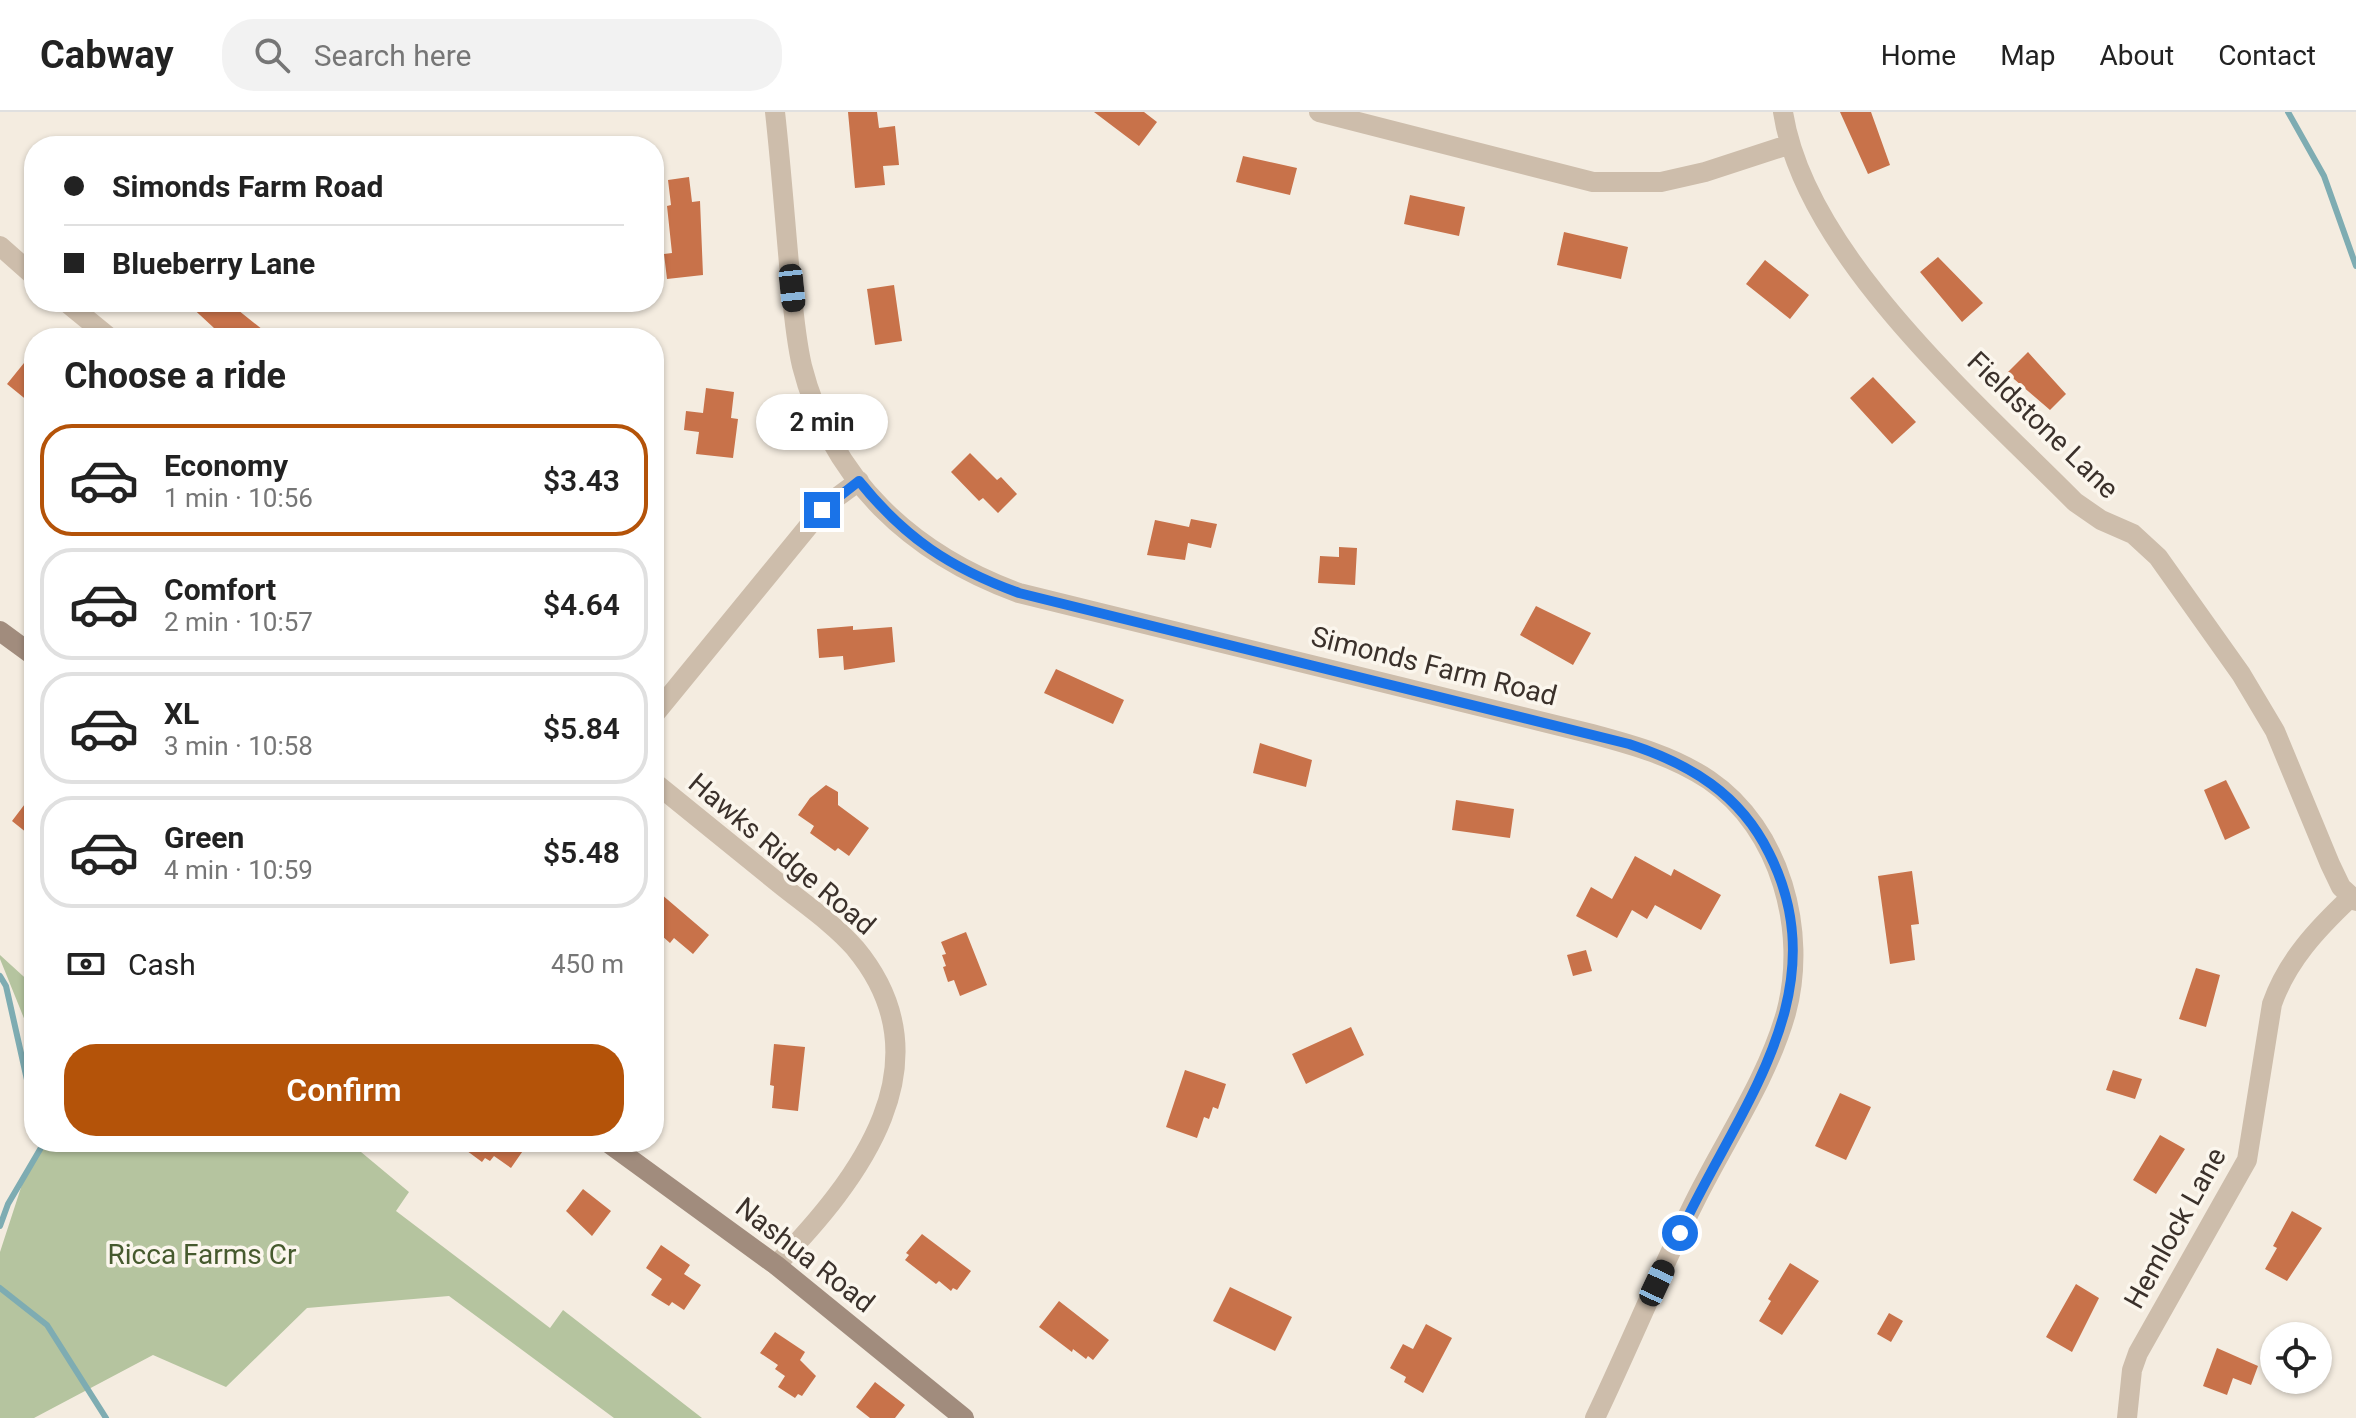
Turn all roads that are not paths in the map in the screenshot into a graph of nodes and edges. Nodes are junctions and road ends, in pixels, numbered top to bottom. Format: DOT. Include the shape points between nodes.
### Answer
graph roads {
  1 [pos="775,112"];
  2 [pos="1319,112"];
  3 [pos="1783,112"];
  4 [pos="1788,145"];
  5 [pos="0,246"];
  6 [pos="24,267"];
  7 [pos="78,312"];
  8 [pos="98,328"];
  9 [pos="859,481"];
  10 [pos="0,631"];
  11 [pos="24,649"];
  12 [pos="664,703"];
  13 [pos="664,790"];
  14 [pos="2353,899"];
  15 [pos="621,1152"];
  16 [pos="776,1265"];
  17 [pos="964,1418"];
  18 [pos="1595,1418"];
  19 [pos="2127,1418"];
  1 -- 9 [label="street, Simonds Farm Road" via="800,354 822,422"];
  2 -- 4 [label="street" via="1593,182 1661,182"];
  3 -- 4 [label="street, Fieldstone Lane"];
  4 -- 14 [label="street, Fieldstone Lane" via="1829,228 1869,287 2075,502 2133,534 2158,557 2275,731 2330,864"];
  5 -- 6 [label="street"];
  7 -- 8 [label="street"];
  9 -- 12 [label="street" via="825,506"];
  9 -- 18 [label="street, Simonds Farm Road" via="903,530 937,556 986,581 1629,744 1711,781 1750,821 1771,856 1790,913 1794,955 1785,1015 1762,1074 1691,1208"];
  10 -- 11 [label="main road"];
  13 -- 16 [label="street, Hawks Ridge Road" via="844,936 874,976 889,1015 894,1073 883,1121 858,1165"];
  14 -- 19 [label="street, Hemlock Lane" via="2299,953 2279,985 2247,1160 2138,1353"];
  15 -- 16 [label="main road, Nashua Road"];
  16 -- 17 [label="main road, Nashua Road"];
}
